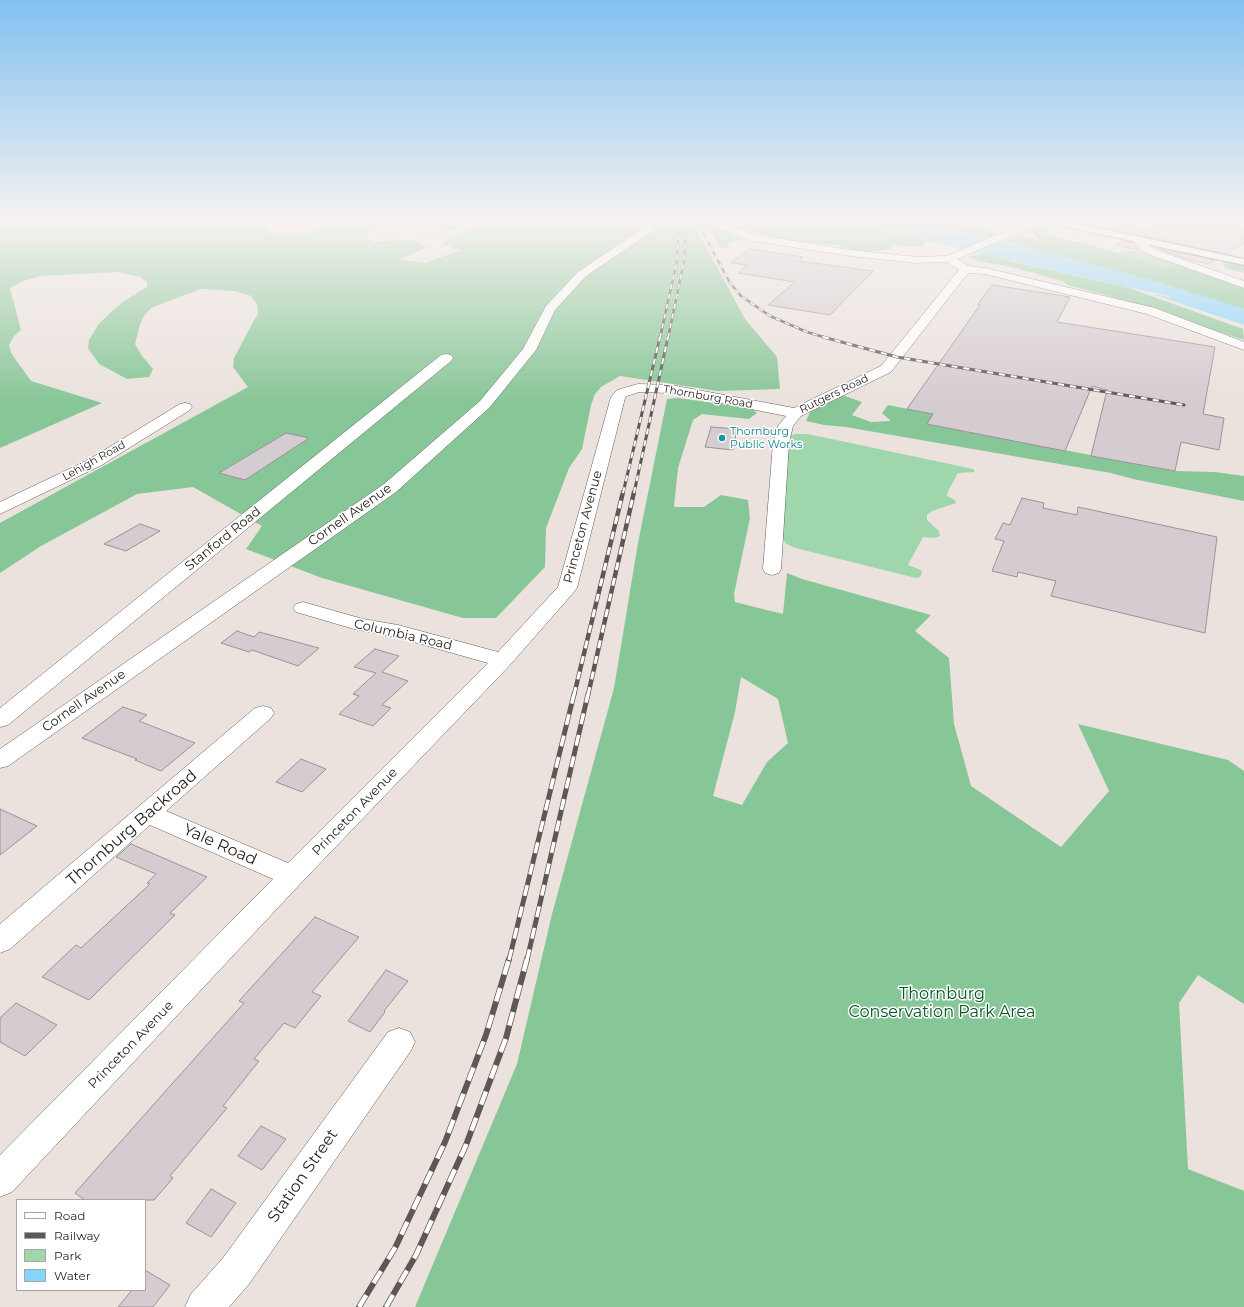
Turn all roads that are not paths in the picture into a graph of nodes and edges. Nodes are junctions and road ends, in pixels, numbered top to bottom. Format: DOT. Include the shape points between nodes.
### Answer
graph roads {
  1 [pos="576,281"];
  2 [pos="956,281"];
  3 [pos="1028,281"];
  4 [pos="1244,346"];
  5 [pos="446,358"];
  6 [pos="622,393"];
  7 [pos="184,407"];
  8 [pos="796,413"];
  9 [pos="0,509"];
  10 [pos="772,569"];
  11 [pos="303,608"];
  12 [pos="503,660"];
  13 [pos="263,714"];
  14 [pos="0,720"];
  15 [pos="3,753"];
  16 [pos="149,814"];
  17 [pos="292,876"];
  18 [pos="0,941"];
  19 [pos="399,1042"];
  20 [pos="0,1180"];
  21 [pos="204,1307"];
  1 -- 15 [label="street, Cornell Avenue" via="550,309 529,350 485,404 390,488"];
  2 -- 8 [label="street, Rutgers Road" via="886,369"];
  3 -- 4 [label="street" via="1151,311"];
  5 -- 14 [label="street, Stanford Road"];
  6 -- 8 [label="street, Thornburg Road" via="638,388 671,389"];
  6 -- 12 [label="street, Princeton Avenue" via="618,397 567,588"];
  7 -- 9 [label="street, Lehigh Road" via="94,463"];
  8 -- 10 [label="street, Rutgers Road" via="786,426 781,443"];
  11 -- 12 [label="street, Columbia Road"];
  12 -- 17 [label="street, Princeton Avenue"];
  13 -- 16 [label="street, Thornburg Backroad"];
  16 -- 17 [label="street, Yale Road"];
  16 -- 18 [label="street, Thornburg Backroad"];
  17 -- 20 [label="street, Princeton Avenue"];
  19 -- 21 [label="street, Station Street" via="236,1271"];
}
